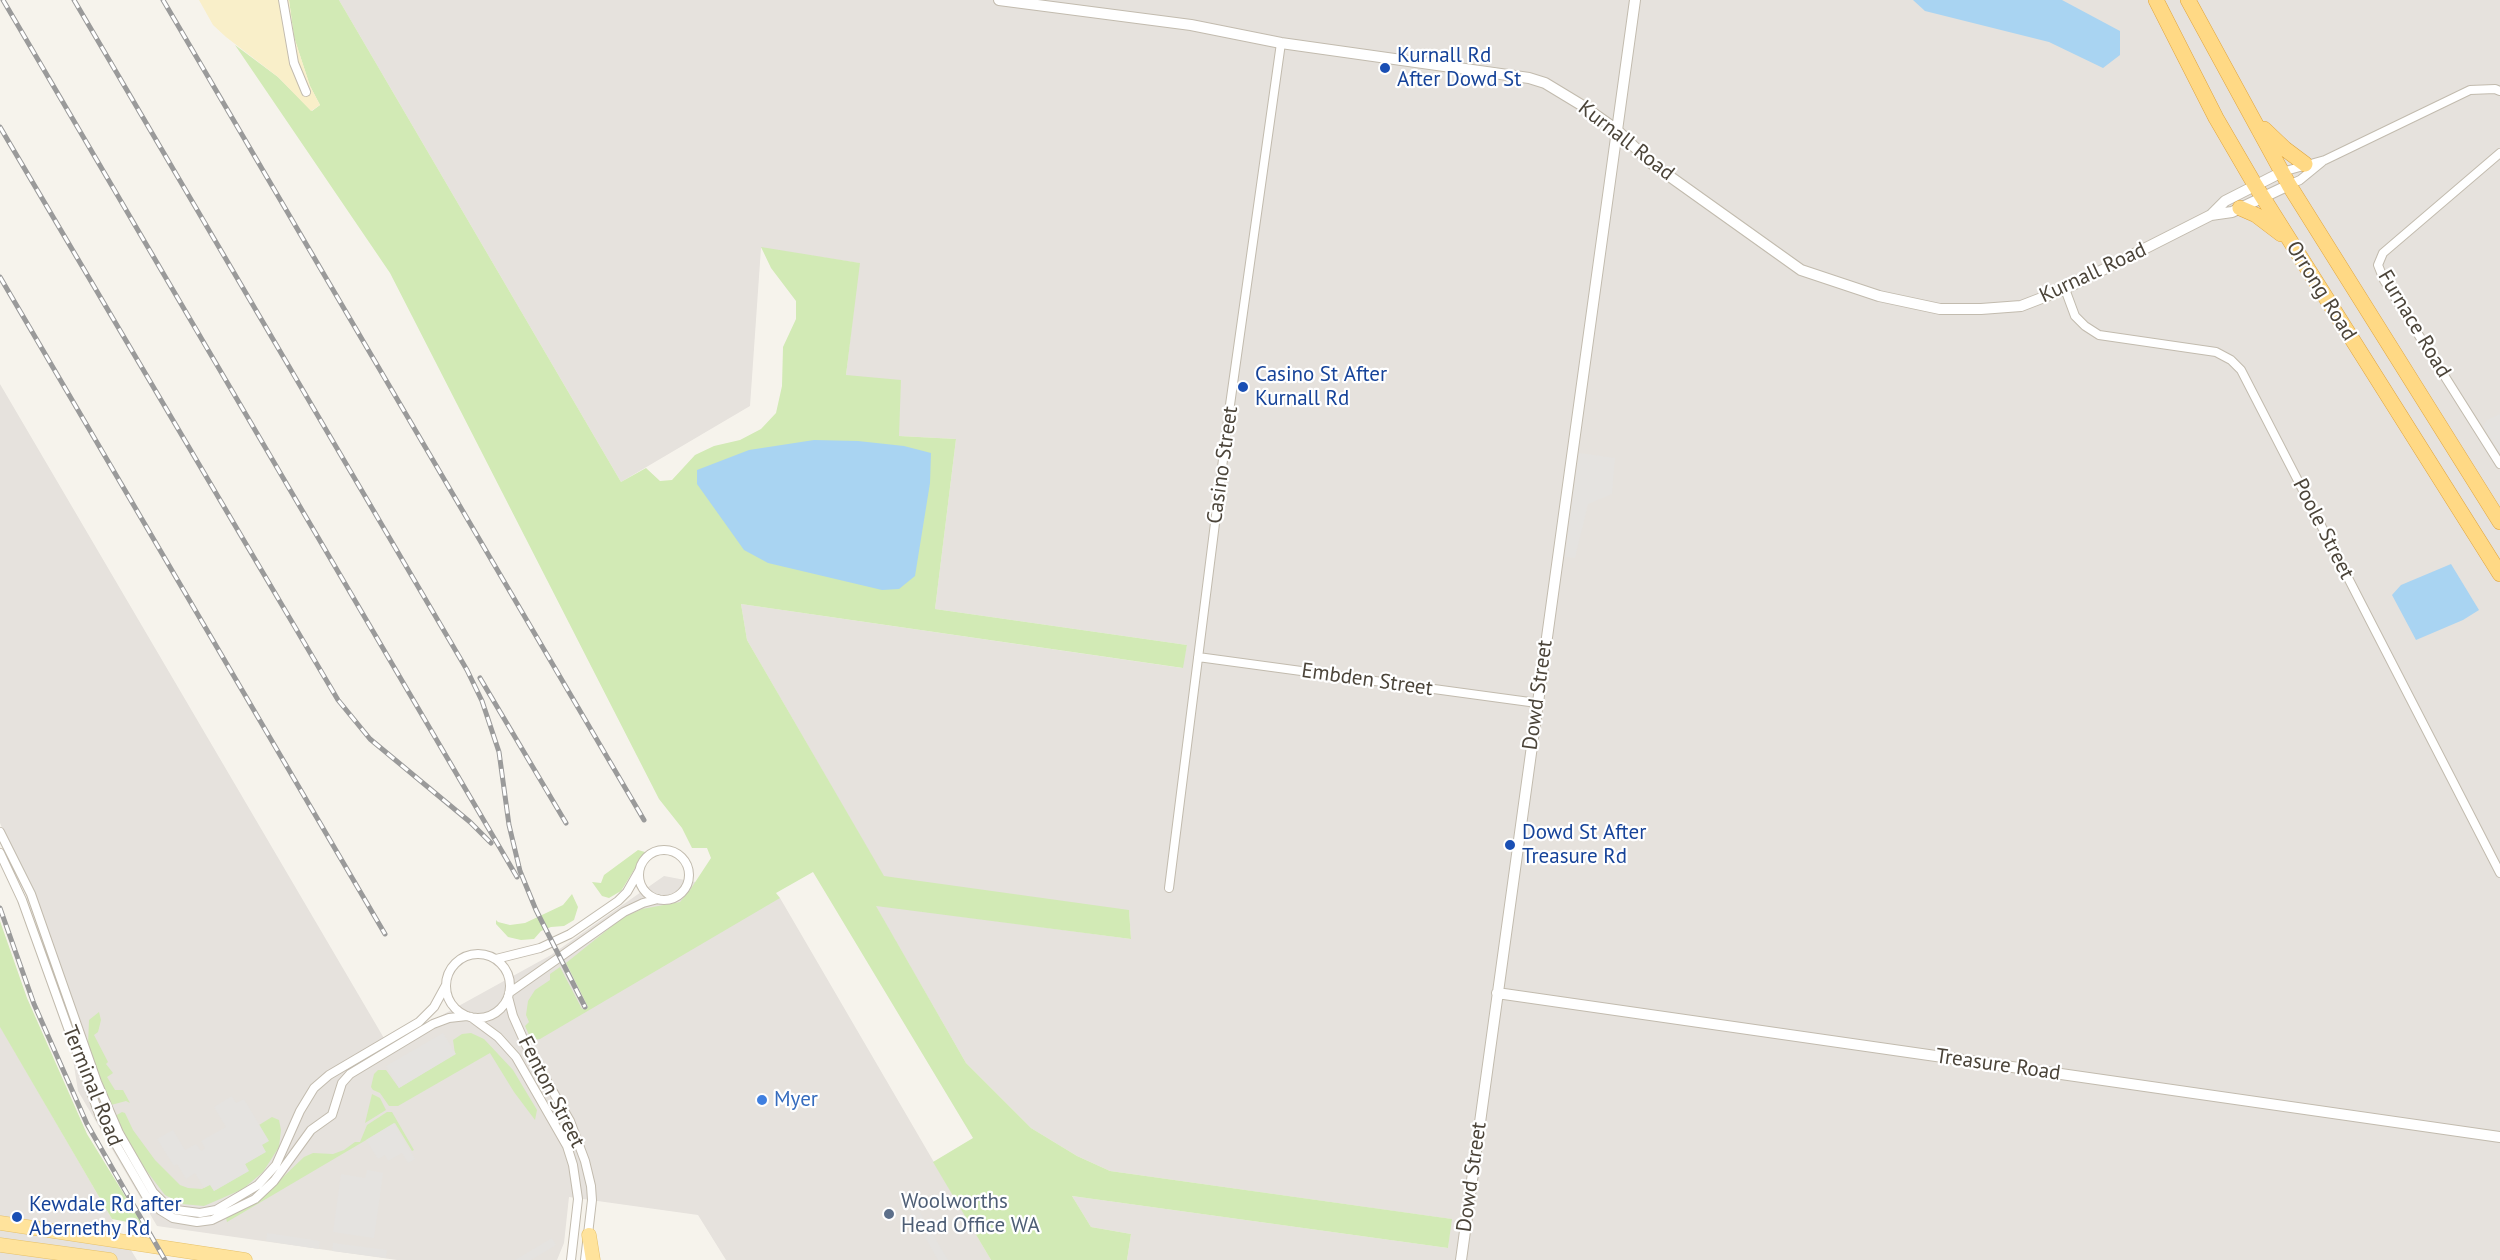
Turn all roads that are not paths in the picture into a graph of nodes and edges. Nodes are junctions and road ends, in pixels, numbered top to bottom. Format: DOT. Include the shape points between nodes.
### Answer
graph roads {
  1 [pos="283,0"];
  2 [pos="999,0"];
  3 [pos="1635,0"];
  4 [pos="2156,0"];
  5 [pos="2188,0"];
  6 [pos="1281,43"];
  7 [pos="2500,91"];
  8 [pos="306,92"];
  9 [pos="2251,117"];
  10 [pos="1617,130"];
  11 [pos="2500,153"];
  12 [pos="2325,160"];
  13 [pos="2305,164"];
  14 [pos="2285,178"];
  15 [pos="2259,191"];
  16 [pos="2240,208"];
  17 [pos="2211,215"];
  18 [pos="2289,239"];
  19 [pos="2066,289"];
  20 [pos="2500,464"];
  21 [pos="2500,522"];
  22 [pos="2500,574"];
  23 [pos="1198,657"];
  24 [pos="1537,703"];
  25 [pos="0,832"];
  26 [pos="0,853"];
  27 [pos="639,872"];
  28 [pos="2500,873"];
  29 [pos="1169,888"];
  30 [pos="658,899"];
  31 [pos="496,959"];
  32 [pos="446,985"];
  33 [pos="1497,993"];
  34 [pos="509,995"];
  35 [pos="469,1016"];
  36 [pos="2500,1137"];
  37 [pos="0,1223"];
  38 [pos="589,1235"];
  39 [pos="0,1245"];
  40 [pos="110,1260"];
  41 [pos="245,1260"];
  42 [pos="571,1260"];
  43 [pos="585,1260"];
  44 [pos="593,1260"];
  45 [pos="1461,1260"];
  1 -- 8 [label="street" via="289,42"];
  2 -- 6 [label="street, Kurnall Road" via="1191,26"];
  3 -- 10 [label="street, Dowd Street"];
  4 -- 15 [label="highway, Orrong Road" via="2216,118"];
  5 -- 9 [label="highway, Orrong Road"];
  6 -- 10 [label="street, Kurnall Road" via="1529,78 1545,83"];
  6 -- 23 [label="street, Casino Street"];
  7 -- 12 [label="street, Kurnall Road" via="2470,90"];
  9 -- 13 [label="highway"];
  9 -- 14 [label="highway, Orrong Road"];
  10 -- 19 [label="street, Kurnall Road" via="1651,163 1801,270 1879,296 1940,309 2021,306"];
  10 -- 24 [label="street, Dowd Street"];
  11 -- 20 [label="street, Furnace Road" via="2383,253 2378,265"];
  12 -- 13 [label="street, Kurnall Road"];
  12 -- 14 [label="street, Kurnall Road" via="2300,180"];
  13 -- 14 [label="street, Kurnall Road"];
  14 -- 15 [label="street, Kurnall Road"];
  14 -- 21 [label="highway, Orrong Road"];
  15 -- 16 [label="street, Kurnall Road"];
  15 -- 17 [label="street, Kurnall Road" via="2225,201"];
  15 -- 18 [label="highway, Orrong Road"];
  16 -- 17 [label="street, Kurnall Road"];
  16 -- 18 [label="highway"];
  17 -- 19 [label="street, Kurnall Road"];
  18 -- 22 [label="highway, Orrong Road"];
  19 -- 28 [label="street, Poole Street" via="2075,316 2099,335 2216,352 2241,370"];
  23 -- 24 [label="street, Embden Street"];
  23 -- 29 [label="street, Casino Street"];
  24 -- 33 [label="street, Dowd Street"];
  25 -- 32 [label="street" via="31,894 114,1123 153,1192 176,1210 216,1210 258,1185 276,1165 314,1088 424,1018"];
  26 -- 35 [label="street, Terminal Road" via="22,900 105,1126 146,1196 173,1218 212,1220 255,1199 274,1181 311,1130 332,1115 342,1083 350,1074 433,1024"];
  27 -- 30 [label="street" via="646,892"];
  27 -- 30 [label="street" via="648,856 660,851 674,853 684,861 689,875 685,889 673,898"];
  27 -- 31 [label="street" via="618,901 570,934 540,948"];
  30 -- 34 [label="street" via="624,912"];
  31 -- 32 [label="street" via="482,954 463,958 454,964"];
  31 -- 34 [label="street" via="508,974"];
  32 -- 35 [label="street" via="452,1004"];
  33 -- 36 [label="street, Treasure Road"];
  33 -- 45 [label="street, Dowd Street"];
  34 -- 35 [label="street" via="489,1016"];
  34 -- 38 [label="street, Fenton Street" via="526,1045 564,1109 580,1145 591,1186"];
  35 -- 42 [label="street, Fenton Street" via="498,1037 516,1057 567,1146 578,1199"];
  37 -- 41 [label="main road"];
  38 -- 43 [label="street, Fenton Street"];
  38 -- 44 [label="main road"];
  39 -- 40 [label="main road"];
}
